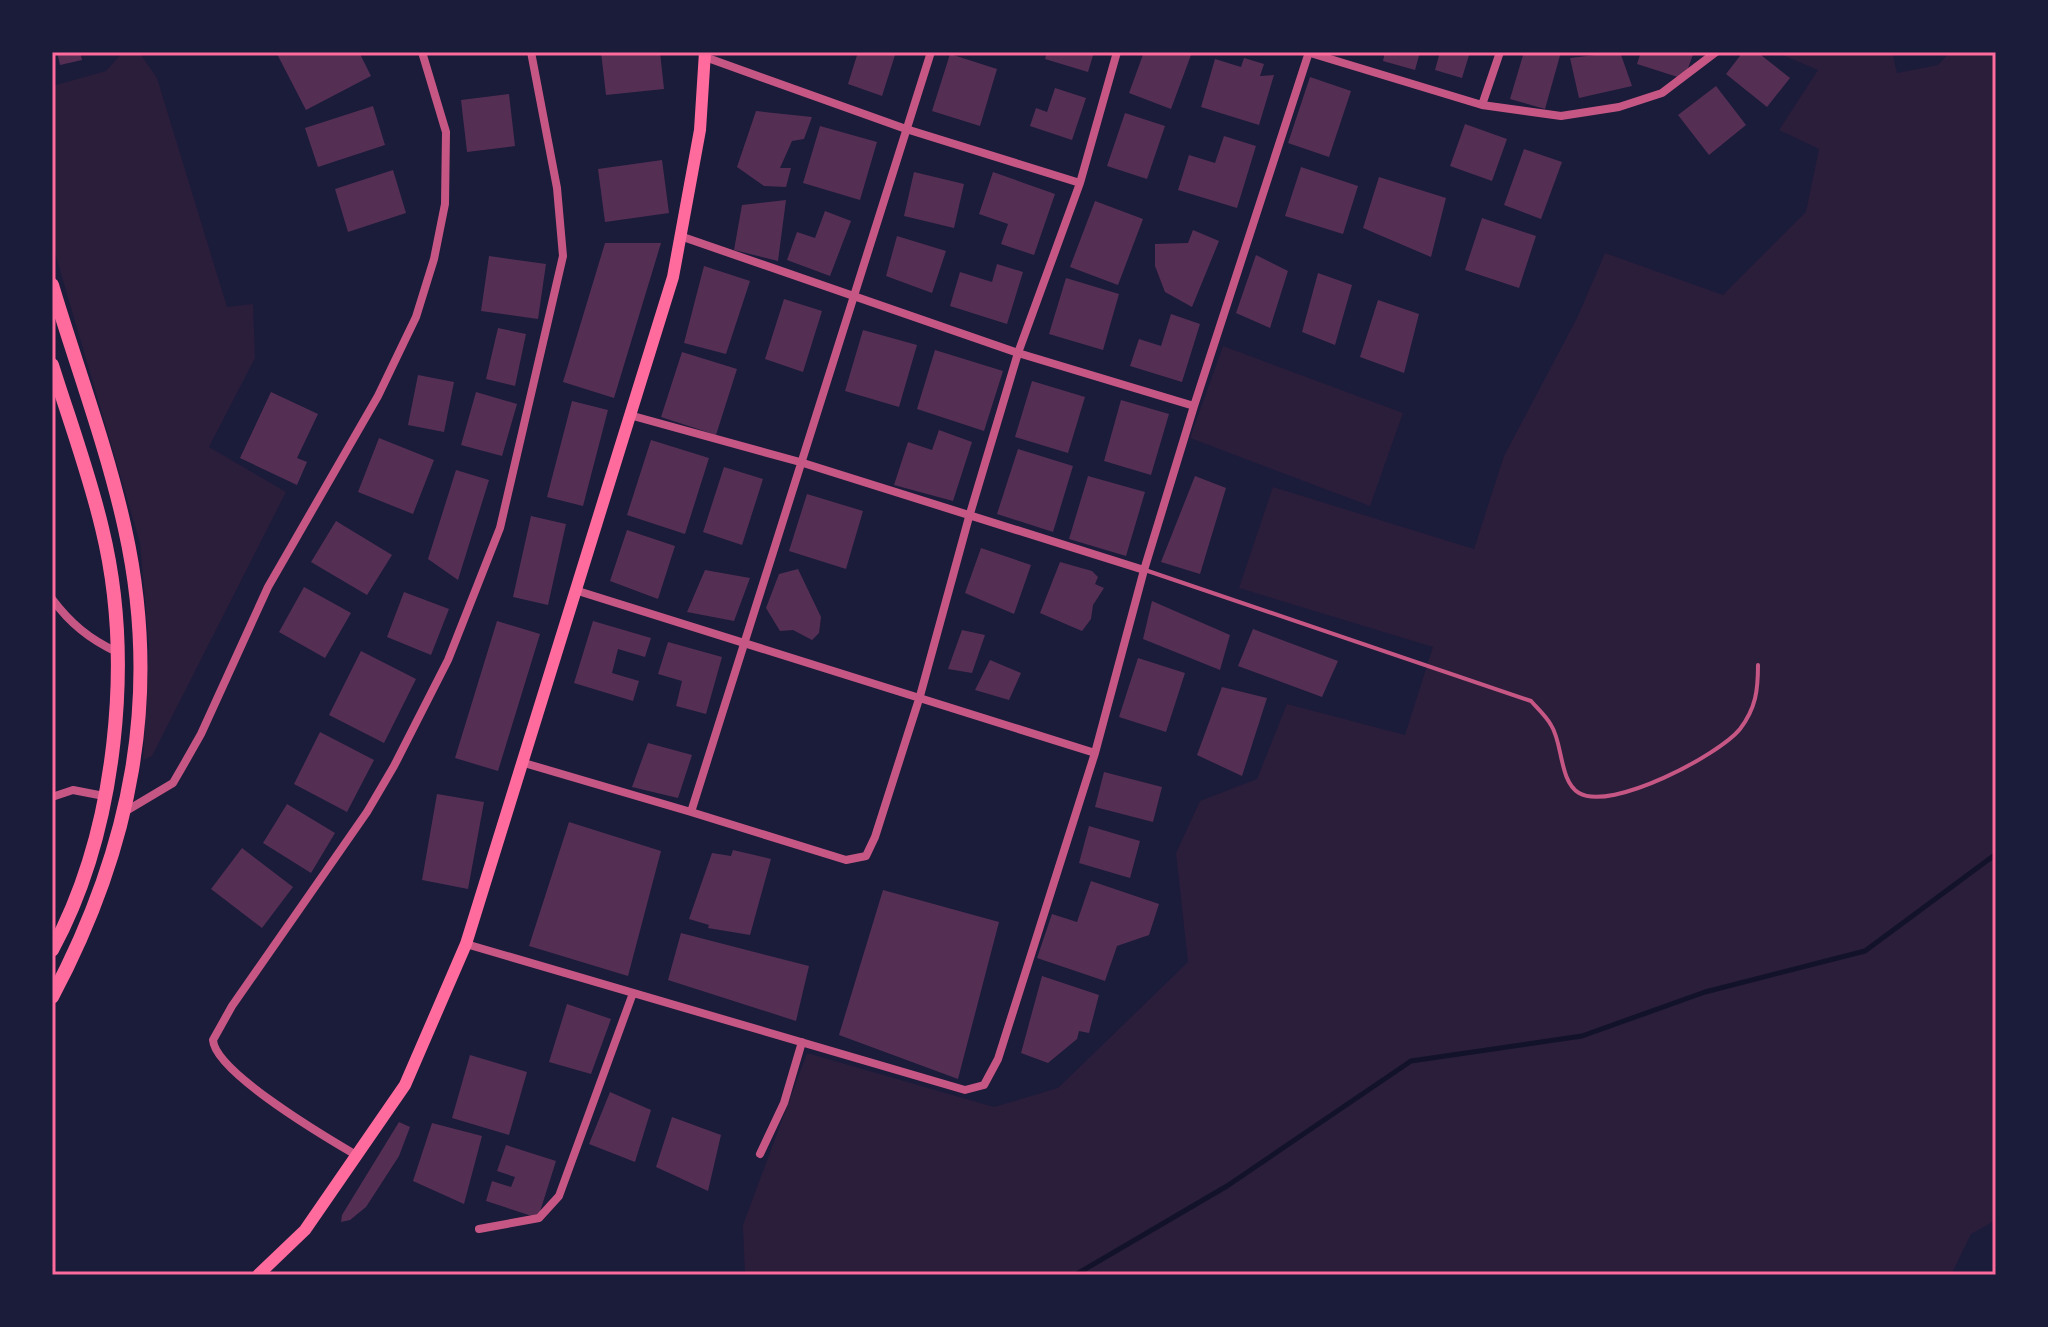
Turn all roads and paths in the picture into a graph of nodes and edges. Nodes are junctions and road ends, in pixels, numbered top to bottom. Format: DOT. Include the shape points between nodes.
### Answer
graph roads {
  1 [pos="422,52"];
  2 [pos="531,52"];
  3 [pos="931,52"];
  4 [pos="1117,52"];
  5 [pos="1308,52"];
  6 [pos="1500,52"];
  7 [pos="1716,52"];
  8 [pos="705,55"];
  9 [pos="1482,105"];
  10 [pos="906,129"];
  11 [pos="1080,183"];
  12 [pos="683,237"];
  13 [pos="52,285"];
  14 [pos="854,297"];
  15 [pos="1018,353"];
  16 [pos="52,365"];
  17 [pos="1194,406"];
  18 [pos="633,416"];
  19 [pos="800,462"];
  20 [pos="969,517"];
  21 [pos="1144,570"];
  22 [pos="578,591"];
  23 [pos="52,599"];
  24 [pos="745,643"];
  25 [pos="117,652"];
  26 [pos="1758,665"];
  27 [pos="920,696"];
  28 [pos="1095,753"];
  29 [pos="524,763"];
  30 [pos="104,796"];
  31 [pos="52,797"];
  32 [pos="126,811"];
  33 [pos="691,812"];
  34 [pos="466,944"];
  35 [pos="52,950"];
  36 [pos="633,993"];
  37 [pos="52,997"];
  38 [pos="802,1042"];
  39 [pos="760,1154"];
  40 [pos="356,1155"];
  41 [pos="479,1229"];
  42 [pos="258,1275"];
  1 -- 32 [label="street" via="446,132 445,204 416,317 378,396 268,587 173,783"];
  2 -- 40 [label="street" via="557,188 563,256 500,528 448,660 394,766 213,1040 219,1057 240,1075"];
  3 -- 10 [label="street"];
  4 -- 11 [label="street"];
  5 -- 9 [label="street"];
  5 -- 17 [label="street"];
  6 -- 9 [label="street"];
  7 -- 9 [label="street" via="1662,93 1619,107 1561,116"];
  8 -- 10 [label="street"];
  8 -- 12 [label="main road" via="700,130"];
  10 -- 11 [label="street"];
  10 -- 14 [label="street"];
  11 -- 15 [label="street"];
  12 -- 14 [label="street"];
  12 -- 18 [label="main road"];
  13 -- 32 [label="main road" via="125,526 131,562 141,696"];
  14 -- 15 [label="street"];
  14 -- 19 [label="street"];
  15 -- 17 [label="street"];
  15 -- 20 [label="street"];
  16 -- 25 [label="main road" via="102,528"];
  17 -- 21 [label="street"];
  18 -- 19 [label="street"];
  18 -- 22 [label="main road"];
  19 -- 20 [label="street"];
  19 -- 24 [label="street"];
  20 -- 21 [label="street"];
  20 -- 27 [label="street"];
  21 -- 26 [label="lane" via="1531,701 1552,726 1568,779 1578,792 1596,798 1646,787 1739,730 1758,697"];
  21 -- 28 [label="street"];
  22 -- 24 [label="street"];
  22 -- 29 [label="main road"];
  23 -- 25 [label="street" via="93,641"];
  24 -- 27 [label="street"];
  24 -- 33 [label="street"];
  25 -- 30 [label="main road" via="115,743"];
  27 -- 28 [label="street"];
  27 -- 33 [label="street" via="866,856 846,860"];
  28 -- 38 [label="street" via="998,1059 984,1085 965,1090"];
  29 -- 33 [label="street"];
  29 -- 34 [label="main road"];
  30 -- 31 [label="street" via="66,790"];
  30 -- 35 [label="main road" via="89,855"];
  32 -- 37 [label="main road" via="98,901"];
  34 -- 36 [label="street"];
  34 -- 40 [label="main road" via="405,1085"];
  36 -- 38 [label="street"];
  36 -- 41 [label="street" via="559,1196 539,1218"];
  38 -- 39 [label="street" via="784,1103"];
  40 -- 42 [label="main road" via="305,1230"];
}
